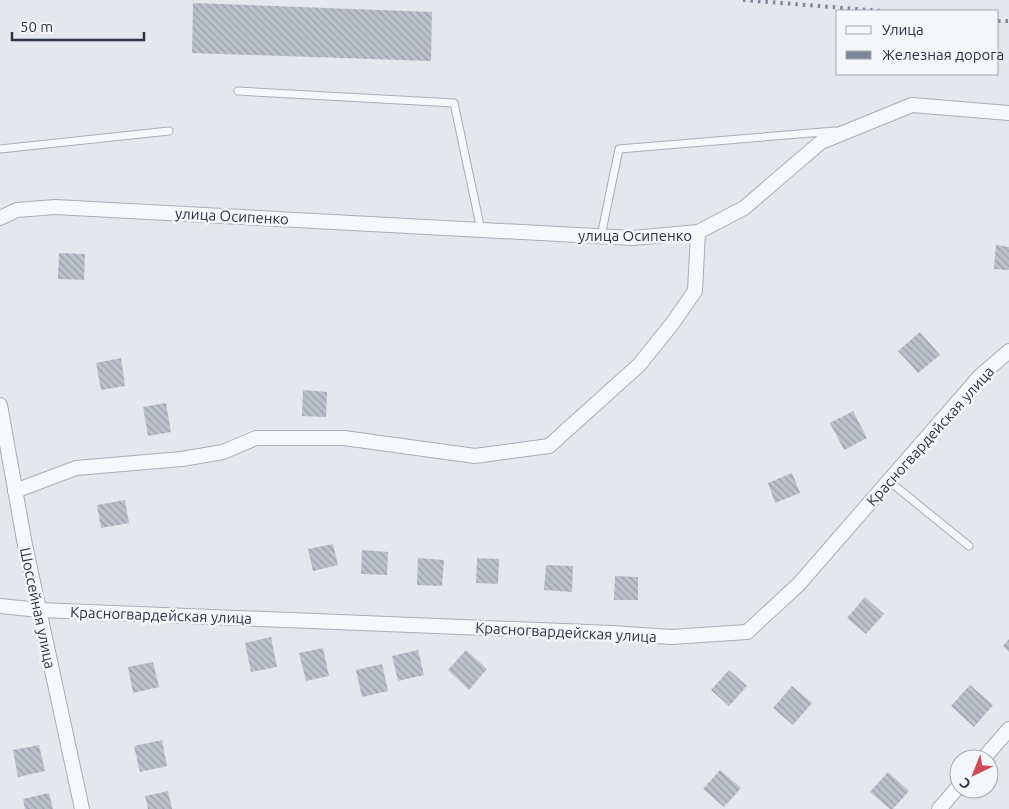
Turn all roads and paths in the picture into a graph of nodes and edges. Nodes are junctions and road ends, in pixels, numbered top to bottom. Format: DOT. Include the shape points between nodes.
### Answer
graph roads {
  1 [pos="238,91"];
  2 [pos="1009,113"];
  3 [pos="850,130"];
  4 [pos="169,131"];
  5 [pos="0,148"];
  6 [pos="0,218"];
  7 [pos="481,230"];
  8 [pos="698,232"];
  9 [pos="601,236"];
  10 [pos="1009,351"];
  11 [pos="0,405"];
  12 [pos="889,481"];
  13 [pos="15,491"];
  14 [pos="970,546"];
  15 [pos="0,606"];
  16 [pos="39,610"];
  17 [pos="1009,729"];
  18 [pos="992,749"];
  19 [pos="949,798"];
  20 [pos="82,809"];
  21 [pos="939,809"];
  1 -- 7 [label="lane" via="454,103"];
  2 -- 3 [label="street" via="912,105"];
  3 -- 8 [label="street" via="821,142 744,208"];
  3 -- 9 [label="lane" via="619,149"];
  4 -- 5 [label="lane"];
  6 -- 7 [label="street, улица Осипенко" via="17,210 55,207"];
  7 -- 9 [label="street, улица Осипенко"];
  8 -- 9 [label="street, улица Осипенко" via="633,238"];
  8 -- 13 [label="street, улица Осипенко" via="696,291 639,365 549,446 475,456 344,438 256,438 223,452 182,459 76,468"];
  10 -- 12 [label="street, Красногвардейская улица" via="980,376"];
  11 -- 13 [label="street, Шоссейная улица"];
  12 -- 14 [label="lane"];
  12 -- 16 [label="street, Красногвардейская улица" via="799,584 747,632 672,637"];
  13 -- 16 [label="street, Шоссейная улица"];
  15 -- 16 [label="street, Красногвардейская улица"];
  16 -- 20 [label="street, Шоссейная улица"];
  17 -- 18 [label="street"];
  19 -- 21 [label="street"];
}
